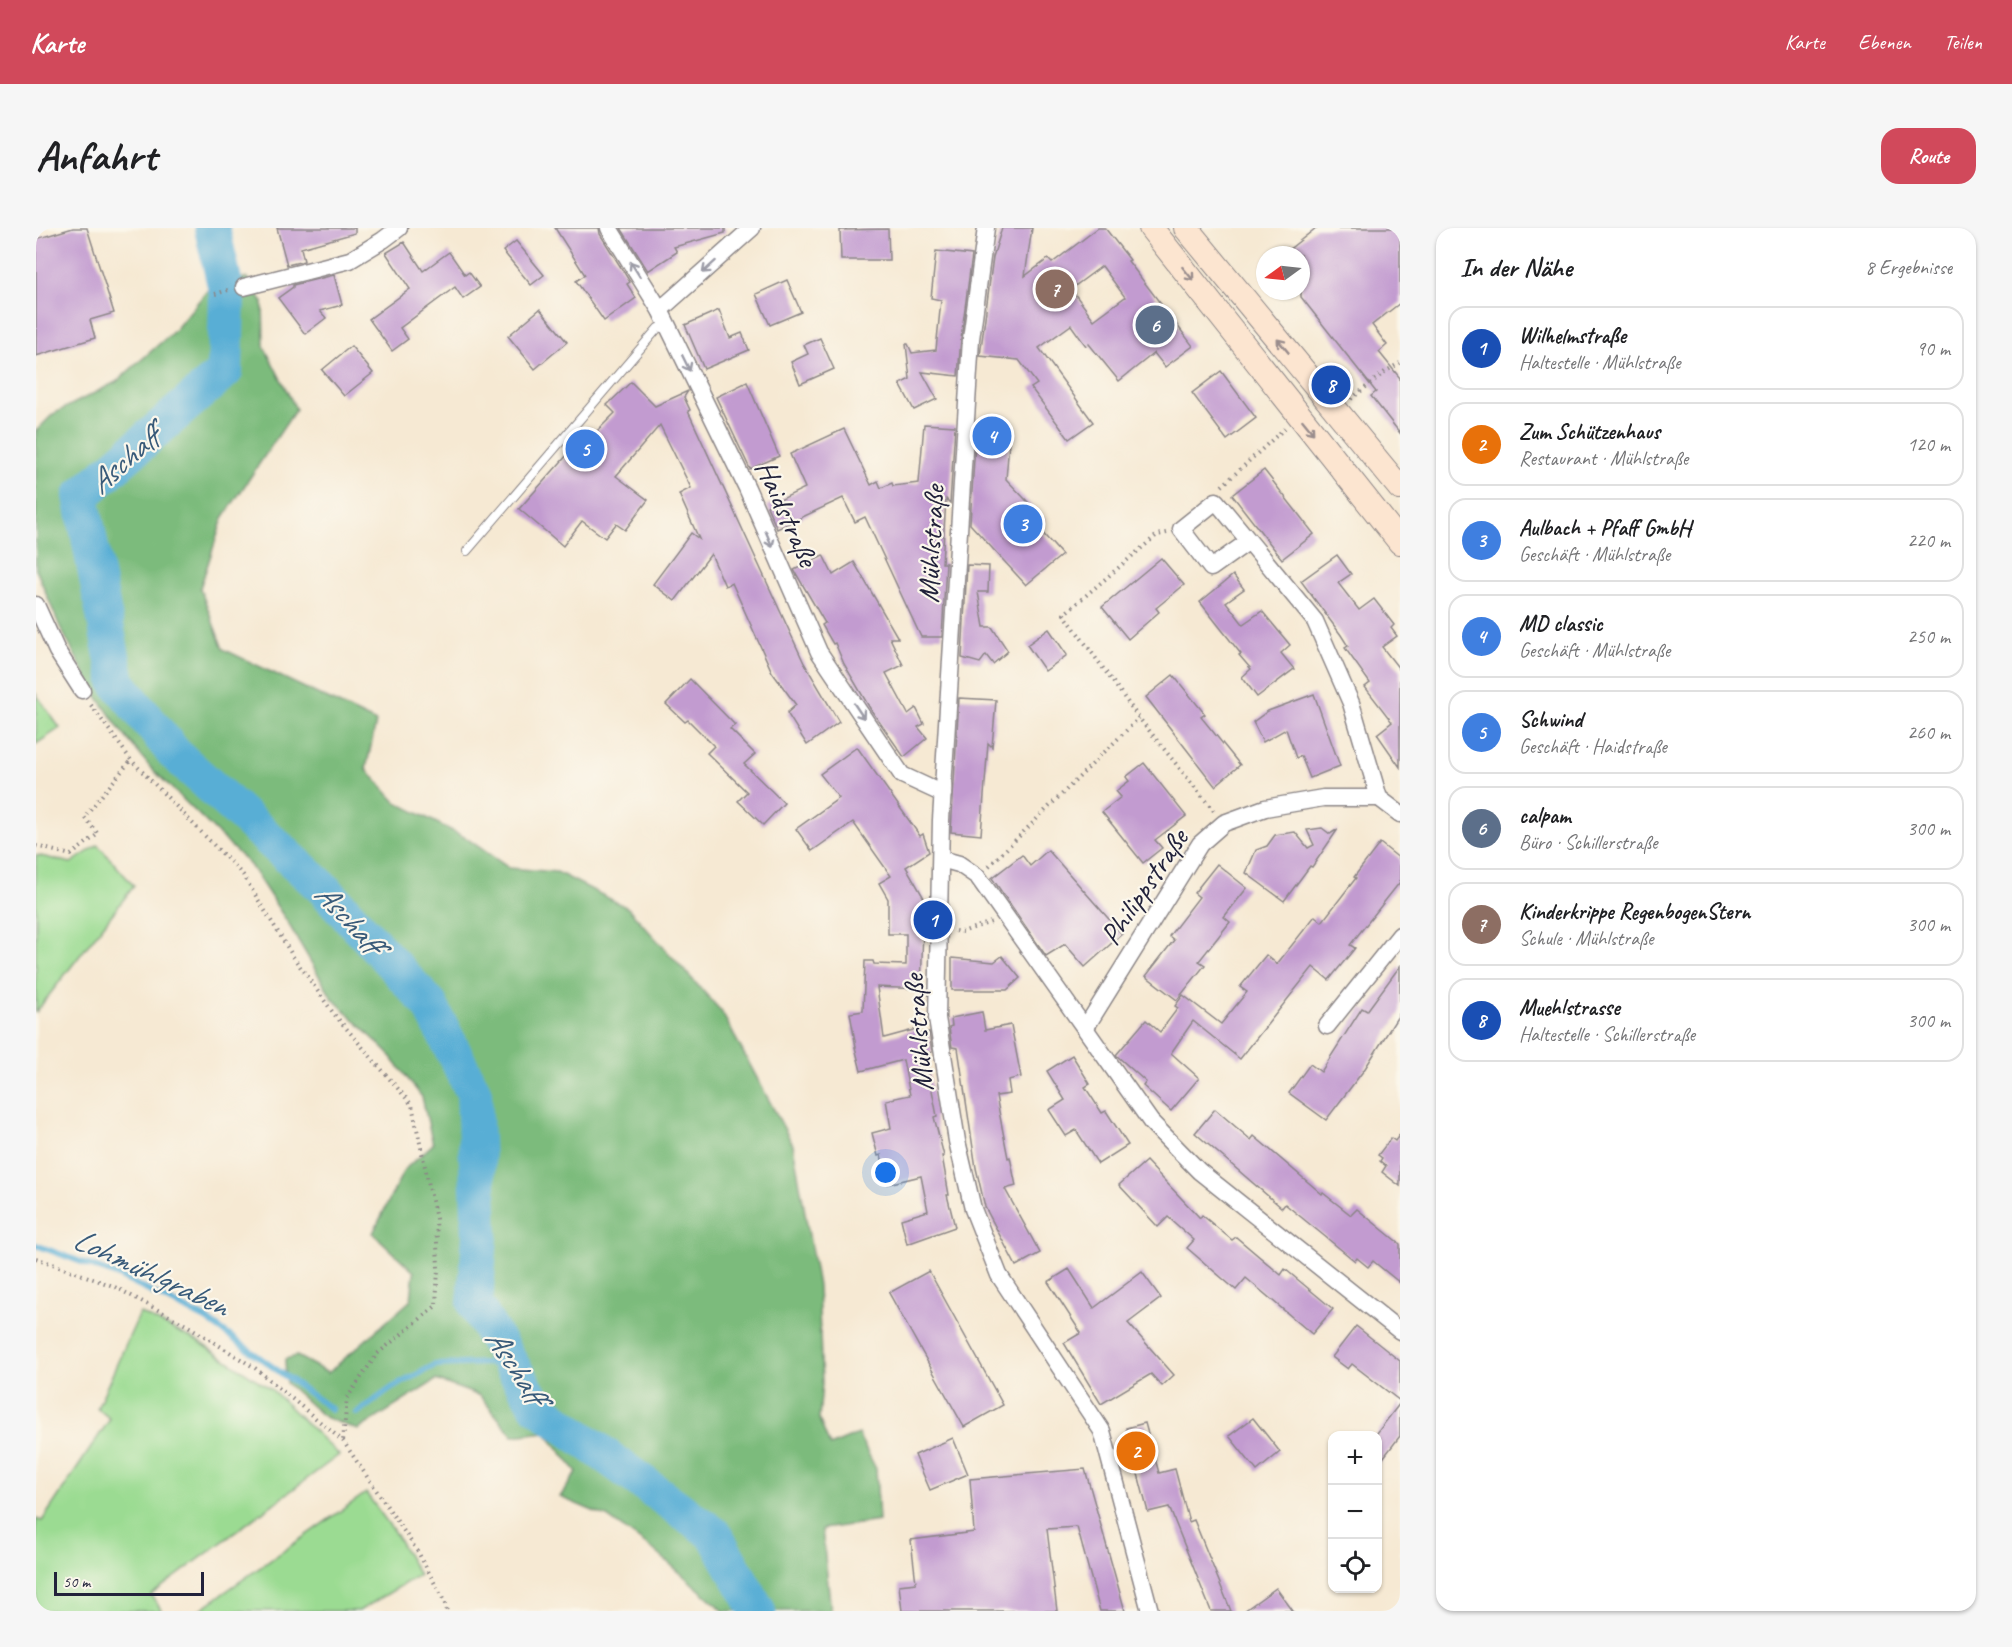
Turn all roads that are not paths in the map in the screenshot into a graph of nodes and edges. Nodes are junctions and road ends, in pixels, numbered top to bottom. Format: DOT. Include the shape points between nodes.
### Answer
graph roads {
  1 [pos="399,228"];
  2 [pos="609,228"];
  3 [pos="752,228"];
  4 [pos="986,228"];
  5 [pos="1151,228"];
  6 [pos="1186,228"];
  7 [pos="244,287"];
  8 [pos="660,310"];
  9 [pos="669,327"];
  10 [pos="1400,488"];
  11 [pos="1249,541"];
  12 [pos="1400,542"];
  13 [pos="467,551"];
  14 [pos="36,605"];
  15 [pos="82,690"];
  16 [pos="943,794"];
  17 [pos="1379,798"];
  18 [pos="1400,814"];
  19 [pos="941,859"];
  20 [pos="1400,935"];
  21 [pos="1327,1026"];
  22 [pos="1086,1027"];
  23 [pos="1400,1331"];
  24 [pos="1150,1611"];
  1 -- 7 [label="street" via="350,260"];
  8 -- 2 [label="street, Haidstraße, one-way"];
  3 -- 8 [label="street, one-way"];
  4 -- 16 [label="street, Mühlstraße" via="970,339"];
  5 -- 12 [label="main road, one-way"];
  10 -- 6 [label="main road, one-way"];
  8 -- 9 [label="street, Haidstraße"];
  9 -- 13 [label="lane" via="658,328"];
  9 -- 16 [label="street, Haidstraße, one-way" via="747,488 819,652 902,776"];
  11 -- 11 [label="street" via="1216,501 1180,529 1211,568"];
  11 -- 17 [label="street" via="1315,621 1351,703"];
  14 -- 15 [label="street" via="57,651"];
  16 -- 19 [label="street, Mühlstraße"];
  17 -- 18 [label="street"];
  17 -- 22 [label="street, Philippstraße" via="1323,798 1265,808 1224,823 1200,844"];
  19 -- 22 [label="street" via="959,864 978,877"];
  19 -- 24 [label="street, Mühlstraße" via="938,1018 957,1140 973,1209 999,1275 1102,1431"];
  20 -- 21 [label="street"];
  22 -- 23 [label="street" via="1151,1122 1199,1171"];
}
